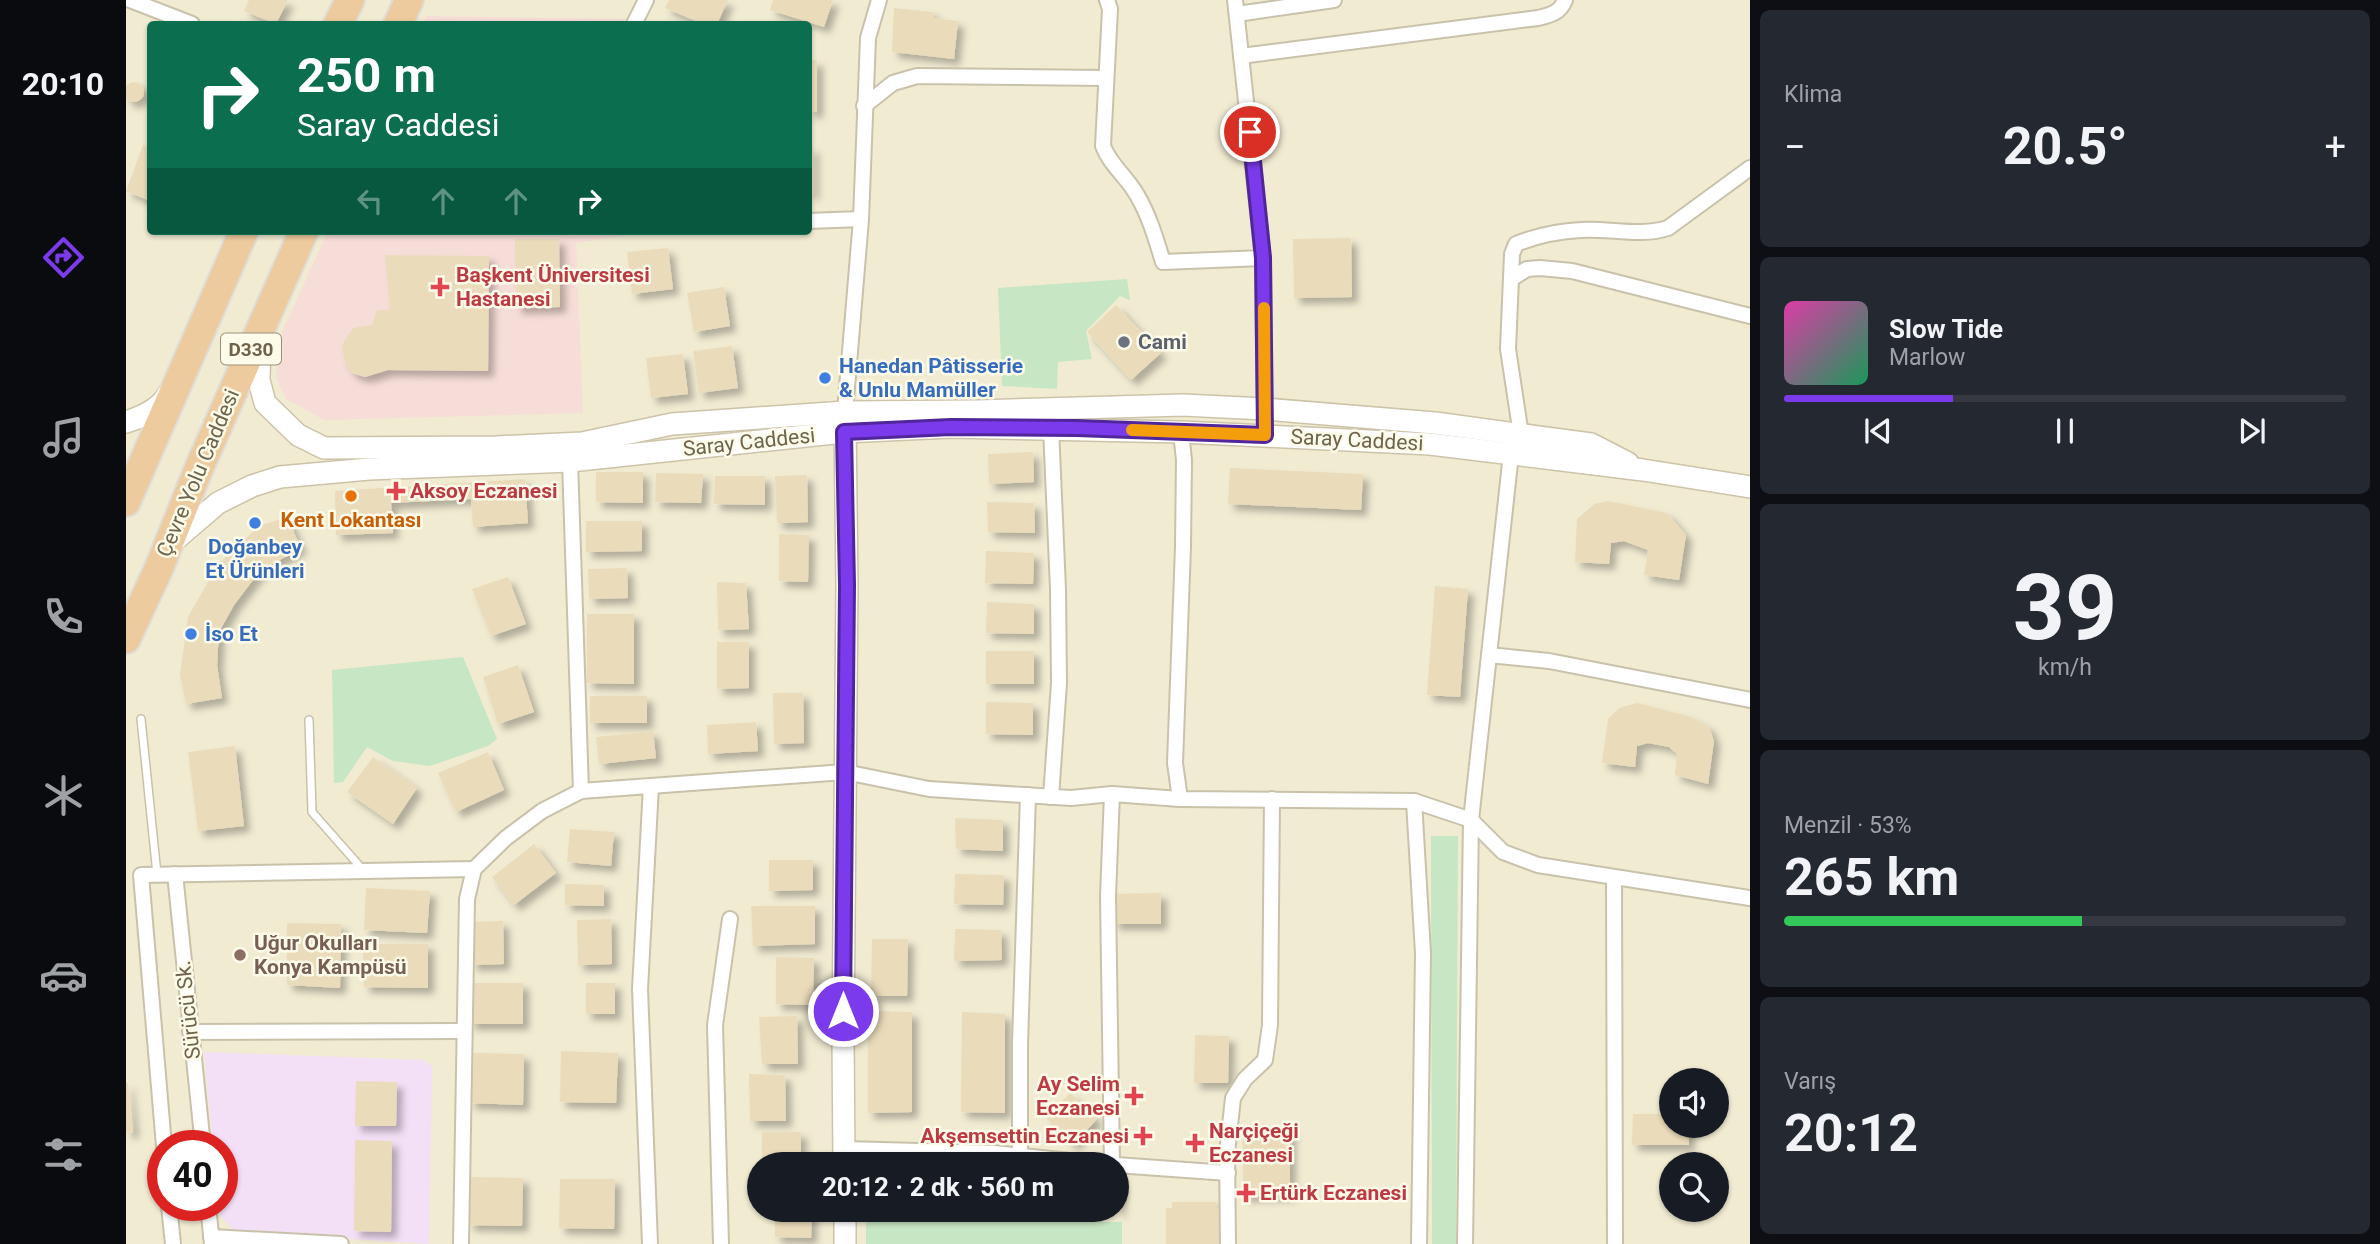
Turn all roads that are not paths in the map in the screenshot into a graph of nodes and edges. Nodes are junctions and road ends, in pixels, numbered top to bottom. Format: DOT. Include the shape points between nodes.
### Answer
graph roads {
  1 [pos="130,0"];
  2 [pos="350,0"];
  3 [pos="409,0"];
  4 [pos="646,0"];
  5 [pos="879,0"];
  6 [pos="1107,0"];
  7 [pos="1334,0"];
  8 [pos="1565,0"];
  9 [pos="1236,7"];
  10 [pos="184,21"];
  11 [pos="340,21"];
  12 [pos="399,21"];
  13 [pos="636,21"];
  14 [pos="1241,56"];
  15 [pos="1105,78"];
  16 [pos="864,106"];
  17 [pos="1750,169"];
  18 [pos="861,219"];
  19 [pos="812,221"];
  20 [pos="242,235"];
  21 [pos="302,235"];
  22 [pos="1263,258"];
  23 [pos="1511,279"];
  24 [pos="1750,316"];
  25 [pos="260,327"];
  26 [pos="186,363"];
  27 [pos="1265,409"];
  28 [pos="126,422"];
  29 [pos="845,422"];
  30 [pos="1051,428"];
  31 [pos="1181,432"];
  32 [pos="1265,435"];
  33 [pos="1521,435"];
  34 [pos="1511,454"];
  35 [pos="570,461"];
  36 [pos="1643,470"];
  37 [pos="1750,487"];
  38 [pos="126,502"];
  39 [pos="169,545"];
  40 [pos="126,639"];
  41 [pos="1489,655"];
  42 [pos="1750,700"];
  43 [pos="141,719"];
  44 [pos="309,720"];
  45 [pos="845,772"];
  46 [pos="652,786"];
  47 [pos="581,791"];
  48 [pos="1112,794"];
  49 [pos="1028,795"];
  50 [pos="1051,797"];
  51 [pos="1180,799"];
  52 [pos="1272,799"];
  53 [pos="1414,801"];
  54 [pos="1471,820"];
  55 [pos="474,869"];
  56 [pos="364,871"];
  57 [pos="174,874"];
  58 [pos="158,875"];
  59 [pos="1614,877"];
  60 [pos="1750,898"];
  61 [pos="730,919"];
  62 [pos="464,1031"];
  63 [pos="190,1032"];
  64 [pos="163,1130"];
  65 [pos="201,1130"];
  66 [pos="844,1152"];
  67 [pos="1020,1152"];
  68 [pos="1114,1152"];
  69 [pos="1129,1166"];
  70 [pos="1228,1173"];
  71 [pos="171,1221"];
  72 [pos="210,1221"];
  73 [pos="845,1222"];
  74 [pos="212,1240"];
  75 [pos="173,1244"];
  76 [pos="341,1244"];
  77 [pos="461,1244"];
  78 [pos="650,1244"];
  79 [pos="721,1244"];
  80 [pos="845,1244"];
  81 [pos="1228,1244"];
  82 [pos="1419,1244"];
  83 [pos="1465,1244"];
  84 [pos="1615,1244"];
  1 -- 10 [label="street"];
  2 -- 11 [label="highway"];
  3 -- 12 [label="highway"];
  4 -- 13 [label="street"];
  5 -- 16 [label="street" via="868,38"];
  6 -- 15 [label="street"];
  7 -- 9 [label="street"];
  8 -- 14 [label="street" via="1554,14 1538,18"];
  9 -- 14 [label="street"];
  14 -- 22 [label="street"];
  15 -- 16 [label="street" via="918,76 893,83"];
  15 -- 22 [label="street" via="1103,146 1137,194 1163,262"];
  16 -- 18 [label="street"];
  17 -- 23 [label="street" via="1655,233 1580,230 1516,244"];
  18 -- 19 [label="street"];
  18 -- 29 [label="street"];
  20 -- 26 [label="highway, D330"];
  21 -- 25 [label="highway, Çevre Yolu Caddesi / D330"];
  22 -- 27 [label="street"];
  23 -- 24 [label="street" via="1527,269 1572,271"];
  23 -- 33 [label="street" via="1508,349"];
  25 -- 29 [label="street, Saray Caddesi" via="258,380 265,403 298,435 324,448 582,443 672,424"];
  25 -- 39 [label="highway, Çevre Yolu Caddesi / D330"];
  26 -- 28 [label="street" via="164,402"];
  26 -- 38 [label="highway, D330"];
  27 -- 29 [label="street, Saray Caddesi" via="1184,405 977,411"];
  27 -- 32 [label="street"];
  27 -- 33 [label="street, Saray Caddesi"];
  29 -- 30 [label="street, Saray Caddesi"];
  29 -- 35 [label="street, Saray Caddesi"];
  29 -- 45 [label="street"];
  30 -- 31 [label="street, Saray Caddesi"];
  30 -- 50 [label="street" via="1059,683"];
  31 -- 32 [label="street, Saray Caddesi"];
  31 -- 51 [label="street" via="1183,547 1175,763"];
  32 -- 34 [label="street, Saray Caddesi" via="1430,444"];
  33 -- 36 [label="street, Saray Caddesi" via="1591,444"];
  34 -- 36 [label="street, Saray Caddesi"];
  34 -- 41 [label="street"];
  35 -- 39 [label="street, Saray Caddesi" via="280,477 218,503"];
  35 -- 47 [label="street"];
  36 -- 37 [label="street, Saray Caddesi"];
  39 -- 40 [label="highway, Çevre Yolu Caddesi / D330"];
  41 -- 42 [label="street" via="1549,661"];
  41 -- 54 [label="street"];
  43 -- 58 [label="lane"];
  44 -- 56 [label="lane" via="312,812"];
  45 -- 46 [label="street"];
  45 -- 49 [label="street" via="929,789"];
  45 -- 66 [label="street"];
  46 -- 47 [label="street"];
  46 -- 78 [label="street" via="640,989"];
  47 -- 55 [label="street" via="542,811"];
  48 -- 50 [label="street"];
  48 -- 51 [label="street"];
  48 -- 68 [label="street" via="1108,896"];
  49 -- 50 [label="street"];
  49 -- 67 [label="street"];
  51 -- 52 [label="street"];
  52 -- 53 [label="street"];
  52 -- 70 [label="street" via="1270,1026 1265,1060 1233,1098"];
  53 -- 54 [label="street"];
  53 -- 82 [label="street" via="1423,953"];
  54 -- 59 [label="street" via="1503,852 1538,864"];
  54 -- 83 [label="street"];
  55 -- 56 [label="street"];
  55 -- 62 [label="street" via="467,899"];
  56 -- 57 [label="street"];
  57 -- 58 [label="street"];
  57 -- 63 [label="street, Sürücü Sk."];
  58 -- 64 [label="street, Sürücü Sk." via="141,875"];
  59 -- 60 [label="street"];
  59 -- 84 [label="street"];
  61 -- 79 [label="street" via="715,1025"];
  62 -- 63 [label="street"];
  62 -- 77 [label="street"];
  63 -- 65 [label="street, Sürücü Sk."];
  69 -- 70 [label="street"];
  70 -- 81 [label="street"];
  71 -- 75 [label="street"];
  72 -- 74 [label="street"];
  73 -- 80 [label="street"];
  74 -- 76 [label="street"];
}
